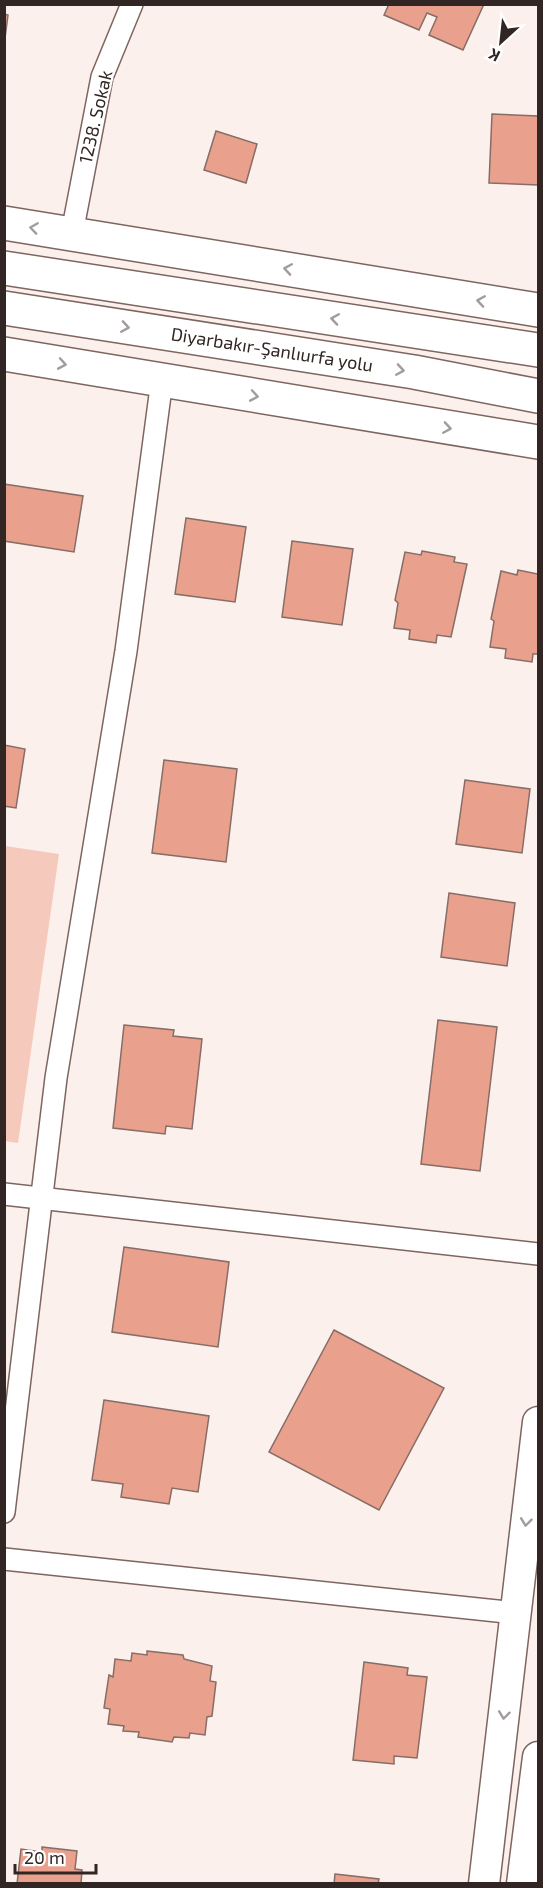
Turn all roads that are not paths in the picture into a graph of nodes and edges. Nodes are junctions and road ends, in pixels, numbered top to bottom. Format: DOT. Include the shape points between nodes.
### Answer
graph roads {
  1 [pos="132,4"];
  2 [pos="4,224"];
  3 [pos="72,233"];
  4 [pos="4,268"];
  5 [pos="4,308"];
  6 [pos="538,310"];
  7 [pos="538,350"];
  8 [pos="4,354"];
  9 [pos="162,380"];
  10 [pos="538,396"];
  11 [pos="538,442"];
  12 [pos="4,1194"];
  13 [pos="42,1199"];
  14 [pos="538,1254"];
  15 [pos="538,1422"];
  16 [pos="4,1512"];
  17 [pos="4,1559"];
  18 [pos="516,1613"];
  19 [pos="538,1757"];
  20 [pos="484,1884"];
  21 [pos="522,1884"];
  1 -- 3 [label="street, 1238. Sokak" via="102,77"];
  3 -- 2 [label="highway, one-way"];
  6 -- 3 [label="highway, one-way"];
  7 -- 4 [label="highway, one-way"];
  5 -- 10 [label="highway, Diyarbakır-Şanlıurfa yolu, one-way" via="414,372"];
  8 -- 9 [label="highway, one-way"];
  9 -- 11 [label="highway, one-way"];
  9 -- 13 [label="street" via="126,651 56,1078"];
  12 -- 13 [label="street"];
  13 -- 14 [label="street"];
  13 -- 16 [label="street"];
  15 -- 18 [label="main road, one-way"];
  17 -- 18 [label="street"];
  18 -- 20 [label="main road, one-way"];
  19 -- 21 [label="main road"];
}
